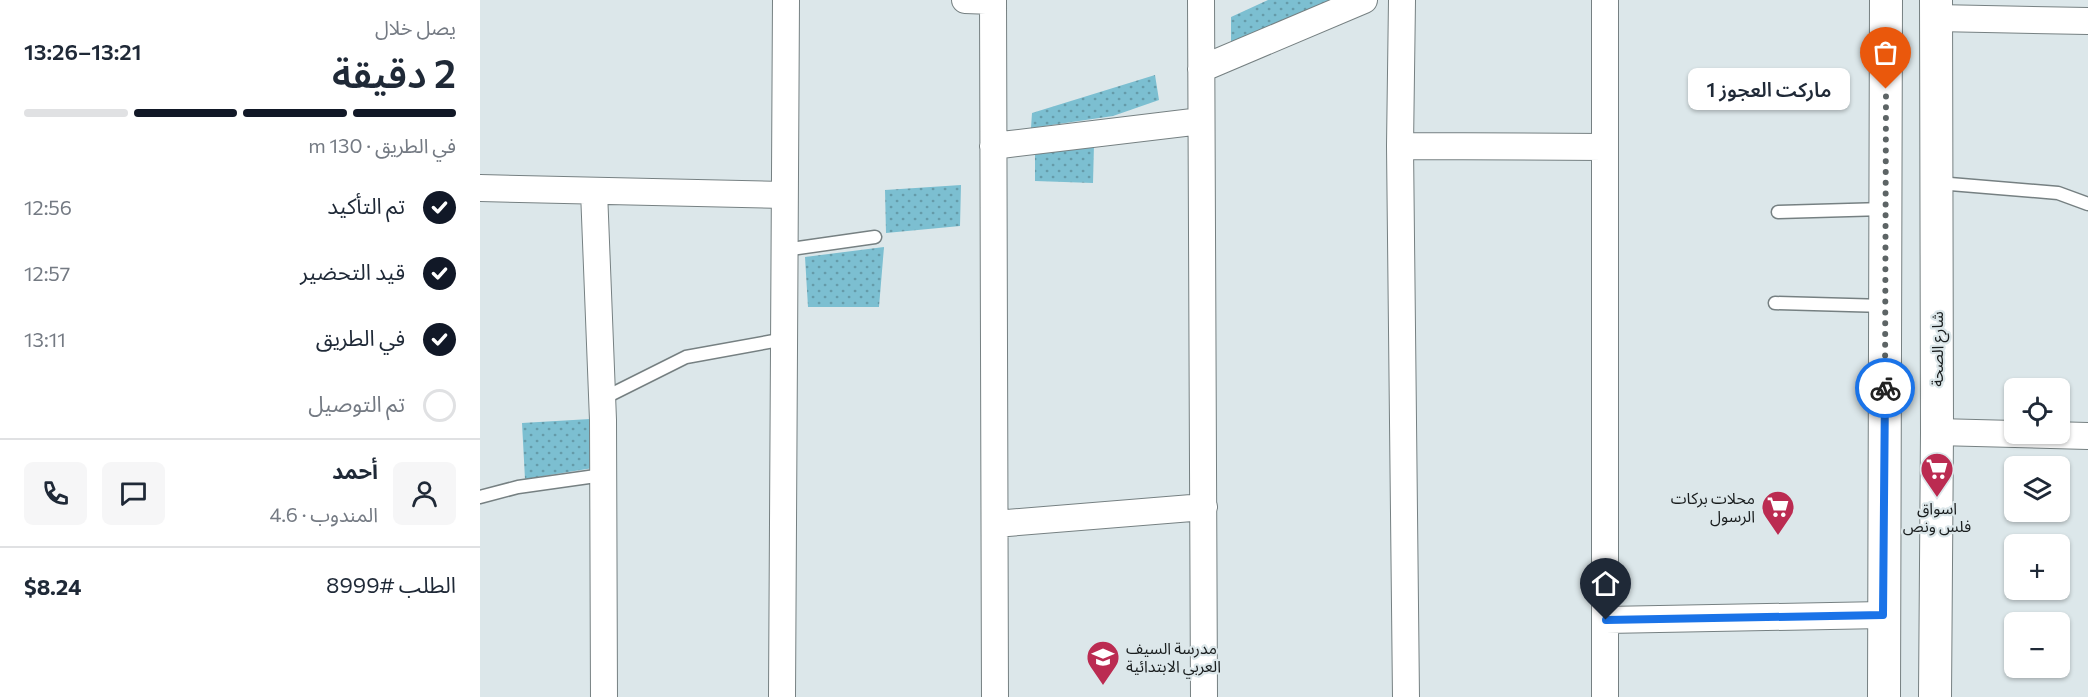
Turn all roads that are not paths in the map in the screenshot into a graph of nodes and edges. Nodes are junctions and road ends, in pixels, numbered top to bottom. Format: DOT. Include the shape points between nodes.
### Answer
graph roads {
  1 [pos="786,0"];
  2 [pos="965,0"];
  3 [pos="993,0"];
  4 [pos="1201,0"];
  5 [pos="1364,0"];
  6 [pos="1402,0"];
  7 [pos="1605,0"];
  8 [pos="1886,0"];
  9 [pos="1936,9"];
  10 [pos="2088,21"];
  11 [pos="1201,69"];
  12 [pos="1201,121"];
  13 [pos="993,146"];
  14 [pos="1400,146"];
  15 [pos="1604,147"];
  16 [pos="1937,182"];
  17 [pos="480,188"];
  18 [pos="594,191"];
  19 [pos="784,195"];
  20 [pos="2088,204"];
  21 [pos="1885,209"];
  22 [pos="1778,212"];
  23 [pos="875,237"];
  24 [pos="784,250"];
  25 [pos="1775,303"];
  26 [pos="1885,306"];
  27 [pos="785,339"];
  28 [pos="602,399"];
  29 [pos="1938,432"];
  30 [pos="2088,436"];
  31 [pos="603,475"];
  32 [pos="480,497"];
  33 [pos="1203,507"];
  34 [pos="994,524"];
  35 [pos="1883,615"];
  36 [pos="1606,620"];
  37 [pos="604,697"];
  38 [pos="782,697"];
  39 [pos="995,697"];
  40 [pos="1204,697"];
  41 [pos="1406,697"];
  42 [pos="1605,697"];
  43 [pos="1884,697"];
  44 [pos="1935,697"];
  1 -- 19 [label="street"];
  2 -- 3 [label="street"];
  3 -- 13 [label="street"];
  4 -- 11 [label="street"];
  5 -- 11 [label="street"];
  6 -- 14 [label="street"];
  7 -- 15 [label="street"];
  8 -- 21 [label="street"];
  9 -- 10 [label="street"];
  9 -- 16 [label="street, شارع الصحة"];
  11 -- 12 [label="street"];
  12 -- 13 [label="street"];
  12 -- 33 [label="street"];
  13 -- 34 [label="street"];
  14 -- 15 [label="street"];
  14 -- 41 [label="street"];
  15 -- 36 [label="street"];
  16 -- 20 [label="lane" via="2058,193"];
  16 -- 29 [label="street, شارع الصحة"];
  17 -- 18 [label="street"];
  18 -- 19 [label="street"];
  18 -- 28 [label="street"];
  19 -- 24 [label="street"];
  21 -- 22 [label="lane"];
  21 -- 26 [label="street"];
  23 -- 24 [label="lane"];
  24 -- 27 [label="street"];
  25 -- 26 [label="lane"];
  26 -- 35 [label="street"];
  27 -- 28 [label="lane" via="686,357"];
  27 -- 38 [label="street"];
  28 -- 31 [label="street"];
  29 -- 30 [label="street"];
  29 -- 44 [label="street, شارع الصحة"];
  31 -- 32 [label="lane" via="518,487"];
  31 -- 37 [label="street"];
  33 -- 34 [label="street"];
  33 -- 40 [label="street"];
  34 -- 39 [label="street"];
  35 -- 36 [label="street"];
  35 -- 43 [label="street"];
  36 -- 42 [label="street"];
}
